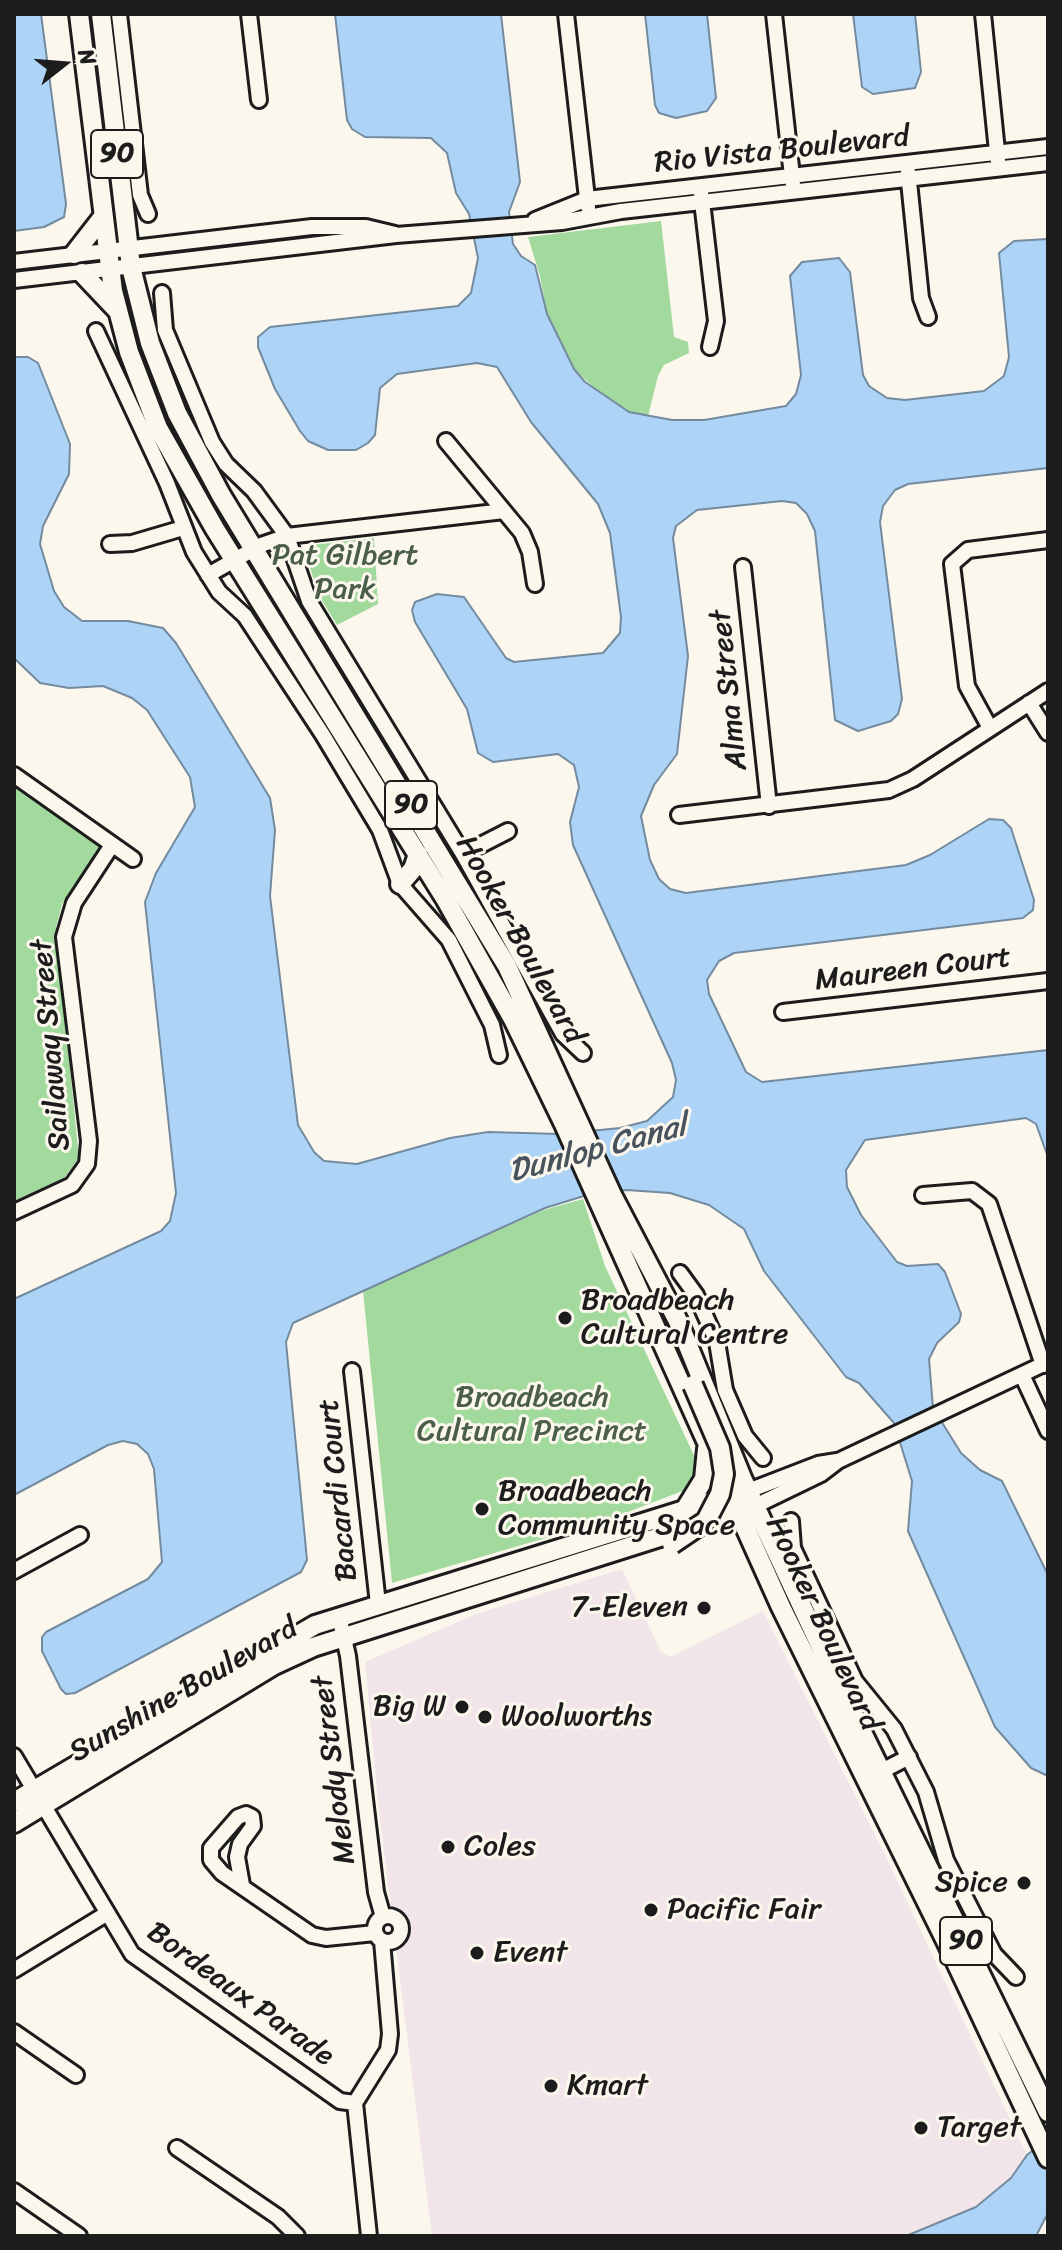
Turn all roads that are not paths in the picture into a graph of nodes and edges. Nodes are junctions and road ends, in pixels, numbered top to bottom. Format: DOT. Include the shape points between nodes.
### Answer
graph roads {
  1 [pos="79,14"];
  2 [pos="101,14"];
  3 [pos="119,14"];
  4 [pos="249,14"];
  5 [pos="566,14"];
  6 [pos="774,14"];
  7 [pos="983,14"];
  8 [pos="259,100"];
  9 [pos="1048,147"];
  10 [pos="997,153"];
  11 [pos="907,163"];
  12 [pos="1048,163"];
  13 [pos="999,169"];
  14 [pos="791,175"];
  15 [pos="910,179"];
  16 [pos="700,186"];
  17 [pos="793,192"];
  18 [pos="587,199"];
  19 [pos="703,202"];
  20 [pos="148,214"];
  21 [pos="589,215"];
  22 [pos="102,218"];
  23 [pos="519,225"];
  24 [pos="396,235"];
  25 [pos="128,247"];
  26 [pos="106,250"];
  27 [pos="74,254"];
  28 [pos="14,262"];
  29 [pos="131,267"];
  30 [pos="109,269"];
  31 [pos="82,273"];
  32 [pos="14,280"];
  33 [pos="162,293"];
  34 [pos="117,310"];
  35 [pos="928,317"];
  36 [pos="96,331"];
  37 [pos="710,347"];
  38 [pos="446,441"];
  39 [pos="504,511"];
  40 [pos="183,528"];
  41 [pos="287,536"];
  42 [pos="1048,540"];
  43 [pos="110,544"];
  44 [pos="254,549"];
  45 [pos="234,560"];
  46 [pos="743,567"];
  47 [pos="208,575"];
  48 [pos="535,584"];
  49 [pos="1048,691"];
  50 [pos="1029,703"];
  51 [pos="990,728"];
  52 [pos="1048,733"];
  53 [pos="14,775"];
  54 [pos="769,806"];
  55 [pos="679,815"];
  56 [pos="508,831"];
  57 [pos="112,845"];
  58 [pos="418,854"];
  59 [pos="463,854"];
  60 [pos="133,859"];
  61 [pos="433,879"];
  62 [pos="400,884"];
  63 [pos="1048,981"];
  64 [pos="783,1012"];
  65 [pos="583,1053"];
  66 [pos="499,1055"];
  67 [pos="572,1125"];
  68 [pos="923,1195"];
  69 [pos="606,1198"];
  70 [pos="14,1212"];
  71 [pos="680,1273"];
  72 [pos="654,1274"];
  73 [pos="703,1310"];
  74 [pos="678,1321"];
  75 [pos="1045,1364"];
  76 [pos="352,1371"];
  77 [pos="1022,1375"];
  78 [pos="1048,1431"];
  79 [pos="708,1446"];
  80 [pos="763,1458"];
  81 [pos="743,1501"];
  82 [pos="686,1508"];
  83 [pos="791,1521"];
  84 [pos="80,1535"];
  85 [pos="14,1571"];
  86 [pos="378,1604"];
  87 [pos="409,1615"];
  88 [pos="339,1616"];
  89 [pos="344,1637"];
  90 [pos="14,1756"];
  91 [pos="909,1757"];
  92 [pos="873,1776"];
  93 [pos="37,1798"];
  94 [pos="14,1802"];
  95 [pos="14,1823"];
  96 [pos="242,1885"];
  97 [pos="106,1914"];
  98 [pos="383,1917"];
  99 [pos="379,1937"];
  100 [pos="14,1970"];
  101 [pos="1016,1977"];
  102 [pos="14,2032"];
  103 [pos="76,2075"];
  104 [pos="355,2103"];
  105 [pos="1048,2112"];
  106 [pos="177,2148"];
  107 [pos="1048,2158"];
  108 [pos="14,2191"];
  109 [pos="79,2236"];
  110 [pos="297,2236"];
  111 [pos="369,2236"];
  1 -- 22 [label="main road, Hooker Boulevard / 90"];
  2 -- 25 [label="main road, Hooker Boulevard / 90"];
  3 -- 20 [label="street" via="140,195"];
  4 -- 8 [label="street"];
  5 -- 18 [label="street"];
  6 -- 14 [label="street"];
  7 -- 10 [label="street"];
  9 -- 10 [label="street, Rio Vista Boulevard"];
  10 -- 11 [label="street, Rio Vista Boulevard"];
  10 -- 13 [label="street"];
  11 -- 14 [label="street, Rio Vista Boulevard"];
  11 -- 15 [label="street"];
  12 -- 13 [label="street, Rio Vista Boulevard"];
  13 -- 15 [label="street, Rio Vista Boulevard"];
  14 -- 16 [label="street, Rio Vista Boulevard"];
  14 -- 17 [label="street"];
  15 -- 17 [label="street, Rio Vista Boulevard"];
  15 -- 35 [label="street" via="921,298"];
  16 -- 18 [label="street, Rio Vista Boulevard"];
  16 -- 19 [label="street"];
  17 -- 19 [label="street, Rio Vista Boulevard"];
  18 -- 21 [label="street"];
  18 -- 23 [label="street, Rio Vista Boulevard"];
  19 -- 21 [label="street, Rio Vista Boulevard"];
  19 -- 37 [label="street" via="716,321"];
  21 -- 23 [label="street, Rio Vista Boulevard"];
  22 -- 26 [label="main road, Hooker Boulevard / 90"];
  22 -- 27 [label="main road"];
  23 -- 24 [label="street, Rio Vista Boulevard"];
  24 -- 25 [label="street, Rio Vista Boulevard" via="366,227 312,227"];
  24 -- 29 [label="street, Rio Vista Boulevard"];
  25 -- 26 [label="street, Rio Vista Boulevard"];
  25 -- 29 [label="main road, Hooker Boulevard / 90"];
  26 -- 27 [label="street, Rio Vista Boulevard"];
  26 -- 30 [label="main road, Hooker Boulevard / 90"];
  27 -- 28 [label="street, Rio Vista Boulevard"];
  29 -- 30 [label="street, Rio Vista Boulevard"];
  29 -- 44 [label="main road, Hooker Boulevard / 90" via="150,343 177,413"];
  30 -- 31 [label="street, Rio Vista Boulevard"];
  30 -- 34 [label="main road, Hooker Boulevard / 90"];
  31 -- 32 [label="street, Rio Vista Boulevard"];
  31 -- 34 [label="main road"];
  33 -- 41 [label="street, Hooker Boulevard" via="165,330 212,442"];
  34 -- 45 [label="main road, Hooker Boulevard / 90" via="158,428"];
  36 -- 40 [label="street, Hooker Boulevard"];
  38 -- 39 [label="street"];
  39 -- 41 [label="street"];
  39 -- 48 [label="street" via="522,533"];
  40 -- 43 [label="street"];
  40 -- 47 [label="street, Hooker Boulevard"];
  41 -- 44 [label="street"];
  41 -- 59 [label="street, Hooker Boulevard" via="309,601"];
  42 -- 51 [label="street" via="968,550 952,564 967,686"];
  44 -- 45 [label="street"];
  44 -- 67 [label="main road, Hooker Boulevard / 90" via="487,931 541,1035"];
  45 -- 47 [label="street"];
  45 -- 58 [label="main road, Hooker Boulevard / 90"];
  46 -- 54 [label="street, Alma Street"];
  47 -- 62 [label="street, Hooker Boulevard" via="245,616 323,735 380,830"];
  49 -- 50 [label="street"];
  50 -- 51 [label="street"];
  50 -- 52 [label="street"];
  51 -- 54 [label="street" via="889,790"];
  53 -- 57 [label="street"];
  54 -- 55 [label="street"];
  56 -- 59 [label="street"];
  57 -- 60 [label="street"];
  57 -- 70 [label="street, Sailaway Street" via="74,903 64,937 89,1141 87,1164 72,1185"];
  58 -- 61 [label="main road, Hooker Boulevard / 90"];
  58 -- 62 [label="main road"];
  59 -- 65 [label="street, Hooker Boulevard" via="563,1034"];
  61 -- 62 [label="main road"];
  61 -- 67 [label="main road, Hooker Boulevard / 90"];
  62 -- 66 [label="street, Hooker Boulevard" via="449,940 492,1025"];
  63 -- 64 [label="street, Maureen Court"];
  67 -- 69 [label="main road, Hooker Boulevard / 90"];
  68 -- 75 [label="street" via="972,1191 989,1204"];
  69 -- 72 [label="main road, Hooker Boulevard / 90"];
  69 -- 79 [label="main road, Hooker Boulevard / 90"];
  71 -- 73 [label="street"];
  72 -- 74 [label="main road, Hooker Boulevard / 90"];
  72 -- 87 [label="main road, bridge" via="658,1302 723,1465 720,1494 706,1521 672,1544 439,1614"];
  73 -- 74 [label="street"];
  73 -- 80 [label="street" via="717,1342 728,1397 745,1436"];
  74 -- 81 [label="main road, Hooker Boulevard / 90"];
  75 -- 77 [label="street, Sunshine Boulevard"];
  76 -- 86 [label="street, Bacardi Court"];
  77 -- 78 [label="street"];
  77 -- 81 [label="street, Sunshine Boulevard" via="838,1461 821,1474"];
  79 -- 81 [label="main road, Hooker Boulevard / 90"];
  79 -- 82 [label="main road" via="704,1479"];
  81 -- 82 [label="main road, Sunshine Boulevard"];
  81 -- 87 [label="main road, Sunshine Boulevard"];
  81 -- 92 [label="main road, Hooker Boulevard / 90"];
  82 -- 86 [label="main road, Sunshine Boulevard"];
  83 -- 91 [label="street, Hooker Boulevard" via="793,1548 855,1681"];
  84 -- 85 [label="street"];
  86 -- 88 [label="main road, Sunshine Boulevard"];
  87 -- 89 [label="main road, Sunshine Boulevard"];
  88 -- 89 [label="street, Melody Street"];
  88 -- 93 [label="main road, Sunshine Boulevard" via="283,1641"];
  89 -- 93 [label="main road, Sunshine Boulevard" via="274,1665"];
  89 -- 98 [label="street, Melody Street"];
  90 -- 93 [label="street, Bordeaux Parade"];
  91 -- 92 [label="street, Hooker Boulevard"];
  91 -- 101 [label="street, Hooker Boulevard" via="926,1792 946,1860 994,1954"];
  92 -- 105 [label="main road, Hooker Boulevard / 90"];
  92 -- 107 [label="main road, Hooker Boulevard / 90"];
  93 -- 94 [label="main road, Sunshine Boulevard"];
  93 -- 95 [label="main road, Sunshine Boulevard"];
  93 -- 97 [label="street, Bordeaux Parade"];
  96 -- 96 [label="street" via="211,1860 211,1848 246,1814 253,1826 237,1857"];
  96 -- 99 [label="street" via="312,1935"];
  97 -- 100 [label="street"];
  97 -- 104 [label="street, Bordeaux Parade" via="140,1961 340,2101"];
  98 -- 99 [label="street" via="377,1922"];
  98 -- 99 [label="street" via="397,1920 400,1931 394,1941"];
  99 -- 104 [label="street" via="388,2050"];
  102 -- 103 [label="street"];
  104 -- 111 [label="street"];
  106 -- 110 [label="street" via="278,2217"];
  108 -- 109 [label="street"];
}
